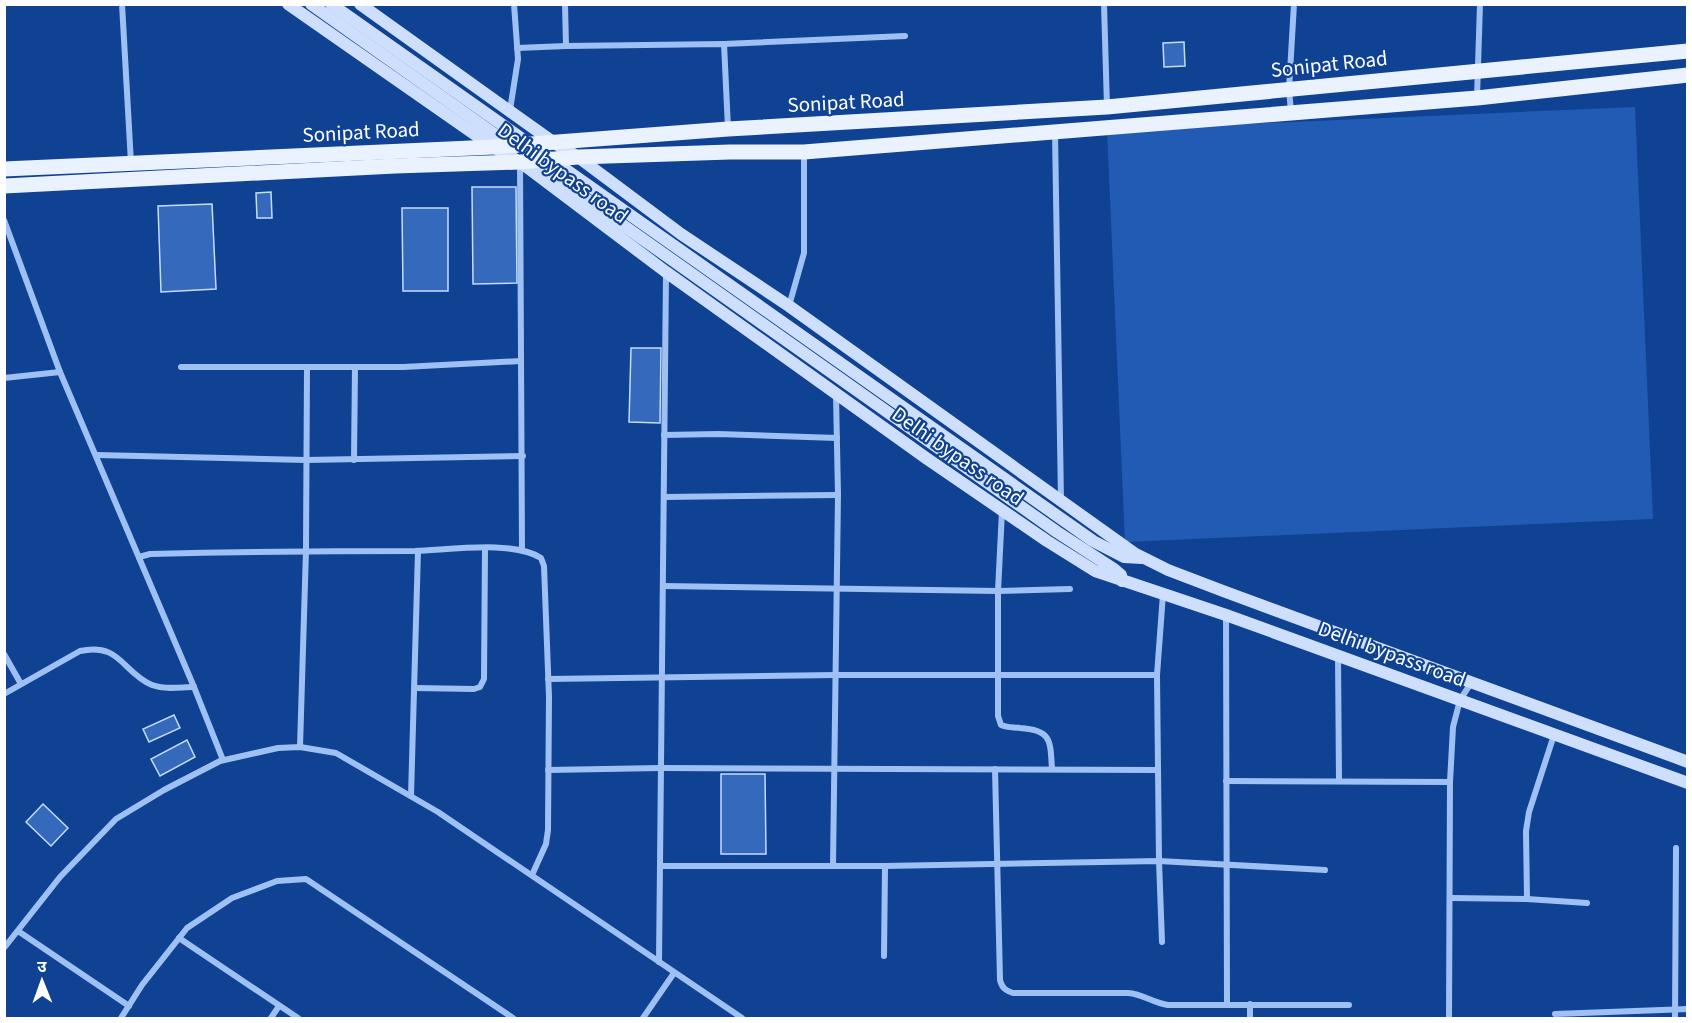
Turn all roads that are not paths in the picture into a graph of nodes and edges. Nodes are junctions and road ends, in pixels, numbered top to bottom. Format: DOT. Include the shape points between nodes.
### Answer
graph roads {
  1 [pos="122,4"];
  2 [pos="288,4"];
  3 [pos="311,4"];
  4 [pos="331,4"];
  5 [pos="360,4"];
  6 [pos="514,4"];
  7 [pos="565,4"];
  8 [pos="1104,4"];
  9 [pos="1294,4"];
  10 [pos="1480,4"];
  11 [pos="905,36"];
  12 [pos="724,44"];
  13 [pos="566,46"];
  14 [pos="517,48"];
  15 [pos="1688,51"];
  16 [pos="1477,71"];
  17 [pos="1688,75"];
  18 [pos="1289,89"];
  19 [pos="1477,98"];
  20 [pos="1107,107"];
  21 [pos="510,110"];
  22 [pos="1291,114"];
  23 [pos="958,117"];
  24 [pos="728,129"];
  25 [pos="1055,132"];
  26 [pos="958,138"];
  27 [pos="553,142"];
  28 [pos="493,147"];
  29 [pos="804,152"];
  30 [pos="578,158"];
  31 [pos="520,162"];
  32 [pos="131,164"];
  33 [pos="4,169"];
  34 [pos="4,186"];
  35 [pos="4,220"];
  36 [pos="666,272"];
  37 [pos="789,306"];
  38 [pos="521,361"];
  39 [pos="181,367"];
  40 [pos="307,367"];
  41 [pos="355,367"];
  42 [pos="60,372"];
  43 [pos="4,378"];
  44 [pos="836,394"];
  45 [pos="664,435"];
  46 [pos="837,438"];
  47 [pos="96,455"];
  48 [pos="523,456"];
  49 [pos="306,460"];
  50 [pos="354,460"];
  51 [pos="838,495"];
  52 [pos="664,497"];
  53 [pos="1061,501"];
  54 [pos="1002,511"];
  55 [pos="485,549"];
  56 [pos="522,549"];
  57 [pos="306,550"];
  58 [pos="418,550"];
  59 [pos="139,557"];
  60 [pos="1144,558"];
  61 [pos="1122,581"];
  62 [pos="663,586"];
  63 [pos="836,588"];
  64 [pos="1070,589"];
  65 [pos="998,591"];
  66 [pos="1163,594"];
  67 [pos="1226,615"];
  68 [pos="4,654"];
  69 [pos="1338,656"];
  70 [pos="835,675"];
  71 [pos="997,675"];
  72 [pos="1157,675"];
  73 [pos="662,677"];
  74 [pos="548,679"];
  75 [pos="1471,683"];
  76 [pos="21,684"];
  77 [pos="194,687"];
  78 [pos="415,688"];
  79 [pos="4,694"];
  80 [pos="1460,699"];
  81 [pos="1554,735"];
  82 [pos="300,747"];
  83 [pos="223,760"];
  84 [pos="1688,762"];
  85 [pos="661,768"];
  86 [pos="996,769"];
  87 [pos="1052,769"];
  88 [pos="548,770"];
  89 [pos="834,770"];
  90 [pos="1158,770"];
  91 [pos="1226,781"];
  92 [pos="1339,781"];
  93 [pos="1450,782"];
  94 [pos="1688,783"];
  95 [pos="411,796"];
  96 [pos="1676,848"];
  97 [pos="1158,861"];
  98 [pos="998,864"];
  99 [pos="1226,864"];
  100 [pos="833,865"];
  101 [pos="660,866"];
  102 [pos="885,866"];
  103 [pos="1325,870"];
  104 [pos="532,875"];
  105 [pos="1451,898"];
  106 [pos="1527,899"];
  107 [pos="1587,903"];
  108 [pos="18,931"];
  109 [pos="179,938"];
  110 [pos="1162,942"];
  111 [pos="4,948"];
  112 [pos="884,956"];
  113 [pos="659,962"];
  114 [pos="674,973"];
  115 [pos="1227,1004"];
  116 [pos="1250,1004"];
  117 [pos="1349,1005"];
  118 [pos="129,1006"];
  119 [pos="279,1006"];
  120 [pos="1675,1008"];
  121 [pos="1688,1009"];
  122 [pos="1555,1014"];
  123 [pos="121,1018"];
  124 [pos="271,1018"];
  125 [pos="298,1018"];
  126 [pos="513,1018"];
  127 [pos="643,1018"];
  128 [pos="742,1018"];
  129 [pos="1250,1018"];
  130 [pos="1449,1018"];
  131 [pos="1675,1018"];
  1 -- 32 [label="street"];
  2 -- 28 [label="main road, Delhi bypass road"];
  3 -- 61 [label="main road" via="1114,569"];
  4 -- 60 [label="main road" via="1093,541 1124,557"];
  5 -- 21 [label="main road, Delhi bypass road"];
  6 -- 14 [label="street"];
  7 -- 13 [label="street"];
  8 -- 20 [label="street"];
  9 -- 18 [label="street"];
  10 -- 16 [label="street"];
  11 -- 12 [label="street"];
  12 -- 13 [label="street"];
  12 -- 24 [label="street"];
  13 -- 14 [label="street"];
  14 -- 21 [label="street"];
  15 -- 16 [label="main road, Sonipat Road"];
  16 -- 18 [label="main road, Sonipat Road"];
  16 -- 19 [label="street"];
  17 -- 19 [label="main road, Sonipat Road"];
  18 -- 20 [label="main road, Sonipat Road"];
  18 -- 22 [label="street"];
  19 -- 22 [label="main road, Sonipat Road"];
  20 -- 23 [label="main road, Sonipat Road"];
  21 -- 27 [label="main road, Delhi bypass road"];
  22 -- 25 [label="main road, Sonipat Road"];
  23 -- 24 [label="main road, Sonipat Road"];
  23 -- 26 [label="main road"];
  24 -- 27 [label="main road, Sonipat Road"];
  25 -- 26 [label="main road, Sonipat Road"];
  25 -- 53 [label="street"];
  26 -- 29 [label="main road, Sonipat Road"];
  27 -- 28 [label="main road, Sonipat Road"];
  27 -- 30 [label="main road, Delhi bypass road"];
  28 -- 31 [label="main road, Delhi bypass road"];
  28 -- 32 [label="main road, Sonipat Road"];
  29 -- 30 [label="main road, Sonipat Road"];
  29 -- 37 [label="street" via="804,254"];
  30 -- 31 [label="main road, Sonipat Road"];
  30 -- 37 [label="main road, Delhi bypass road" via="681,234"];
  31 -- 34 [label="main road, Sonipat Road"];
  31 -- 36 [label="main road, Delhi bypass road"];
  31 -- 38 [label="street"];
  32 -- 33 [label="main road, Sonipat Road"];
  35 -- 42 [label="street"];
  36 -- 44 [label="main road, Delhi bypass road"];
  36 -- 45 [label="street"];
  37 -- 53 [label="main road, Delhi bypass road"];
  38 -- 41 [label="street"];
  38 -- 48 [label="street"];
  39 -- 40 [label="street"];
  40 -- 41 [label="street"];
  40 -- 49 [label="street"];
  41 -- 50 [label="street"];
  42 -- 43 [label="street"];
  42 -- 47 [label="street"];
  44 -- 46 [label="street"];
  44 -- 54 [label="main road, Delhi bypass road"];
  45 -- 46 [label="street"];
  45 -- 52 [label="street"];
  46 -- 51 [label="street"];
  47 -- 49 [label="street"];
  47 -- 59 [label="street"];
  48 -- 50 [label="street"];
  48 -- 56 [label="street"];
  49 -- 50 [label="street"];
  49 -- 57 [label="street"];
  51 -- 52 [label="street"];
  51 -- 63 [label="street"];
  52 -- 62 [label="street"];
  53 -- 60 [label="main road, Delhi bypass road"];
  54 -- 61 [label="main road, Delhi bypass road" via="1095,571"];
  54 -- 65 [label="street"];
  55 -- 56 [label="street"];
  55 -- 58 [label="street"];
  55 -- 78 [label="street" via="484,679 480,687"];
  56 -- 74 [label="street" via="541,558 544,566"];
  57 -- 58 [label="street"];
  57 -- 59 [label="street"];
  57 -- 82 [label="street"];
  58 -- 78 [label="street"];
  59 -- 77 [label="street"];
  60 -- 75 [label="main road, Delhi bypass road" via="1205,585"];
  61 -- 66 [label="main road, Delhi bypass road"];
  62 -- 63 [label="street"];
  62 -- 73 [label="street"];
  63 -- 65 [label="street"];
  63 -- 70 [label="street"];
  64 -- 65 [label="street"];
  65 -- 71 [label="street"];
  66 -- 67 [label="main road, Delhi bypass road"];
  66 -- 72 [label="street"];
  67 -- 69 [label="main road, Delhi bypass road"];
  67 -- 91 [label="street"];
  68 -- 76 [label="street"];
  69 -- 80 [label="main road, Delhi bypass road"];
  69 -- 92 [label="street"];
  70 -- 71 [label="street"];
  70 -- 73 [label="street"];
  70 -- 89 [label="street"];
  71 -- 72 [label="street"];
  71 -- 87 [label="street" via="1001,726 1044,733 1049,739"];
  72 -- 90 [label="street"];
  73 -- 74 [label="street"];
  73 -- 85 [label="street"];
  74 -- 88 [label="street"];
  75 -- 80 [label="street"];
  75 -- 84 [label="main road, Delhi bypass road"];
  76 -- 77 [label="street" via="80,651 101,648 154,686"];
  76 -- 79 [label="street"];
  77 -- 83 [label="street"];
  78 -- 95 [label="street"];
  80 -- 81 [label="main road, Delhi bypass road"];
  80 -- 93 [label="street" via="1453,727"];
  81 -- 94 [label="main road, Delhi bypass road"];
  81 -- 106 [label="street" via="1529,812"];
  82 -- 83 [label="street"];
  82 -- 95 [label="street" via="336,753"];
  83 -- 108 [label="street" via="116,819 60,877"];
  85 -- 88 [label="street"];
  85 -- 89 [label="street"];
  85 -- 101 [label="street"];
  86 -- 87 [label="street"];
  86 -- 89 [label="street"];
  86 -- 98 [label="street"];
  87 -- 90 [label="street"];
  88 -- 104 [label="street" via="546,844"];
  89 -- 100 [label="street"];
  90 -- 97 [label="street"];
  91 -- 92 [label="street"];
  91 -- 99 [label="street"];
  92 -- 93 [label="street"];
  93 -- 105 [label="street"];
  95 -- 104 [label="street"];
  96 -- 120 [label="street"];
  97 -- 98 [label="street"];
  97 -- 99 [label="street"];
  97 -- 110 [label="street"];
  98 -- 102 [label="street"];
  98 -- 115 [label="street" via="1000,980 1006,991 1128,993 1168,1005"];
  99 -- 103 [label="street"];
  99 -- 115 [label="street"];
  100 -- 101 [label="street"];
  100 -- 102 [label="street"];
  101 -- 113 [label="street"];
  102 -- 112 [label="street"];
  104 -- 113 [label="street"];
  105 -- 106 [label="street"];
  105 -- 130 [label="street"];
  106 -- 107 [label="street"];
  108 -- 111 [label="street"];
  108 -- 118 [label="street"];
  109 -- 118 [label="street"];
  109 -- 119 [label="street"];
  109 -- 126 [label="street" via="187,928 232,898 277,881 306,879"];
  113 -- 114 [label="street"];
  114 -- 127 [label="street"];
  114 -- 128 [label="street"];
  115 -- 116 [label="street"];
  116 -- 117 [label="street"];
  116 -- 129 [label="street"];
  118 -- 123 [label="street"];
  119 -- 124 [label="street"];
  119 -- 125 [label="street"];
  120 -- 121 [label="street"];
  120 -- 122 [label="street"];
  120 -- 131 [label="street"];
}
